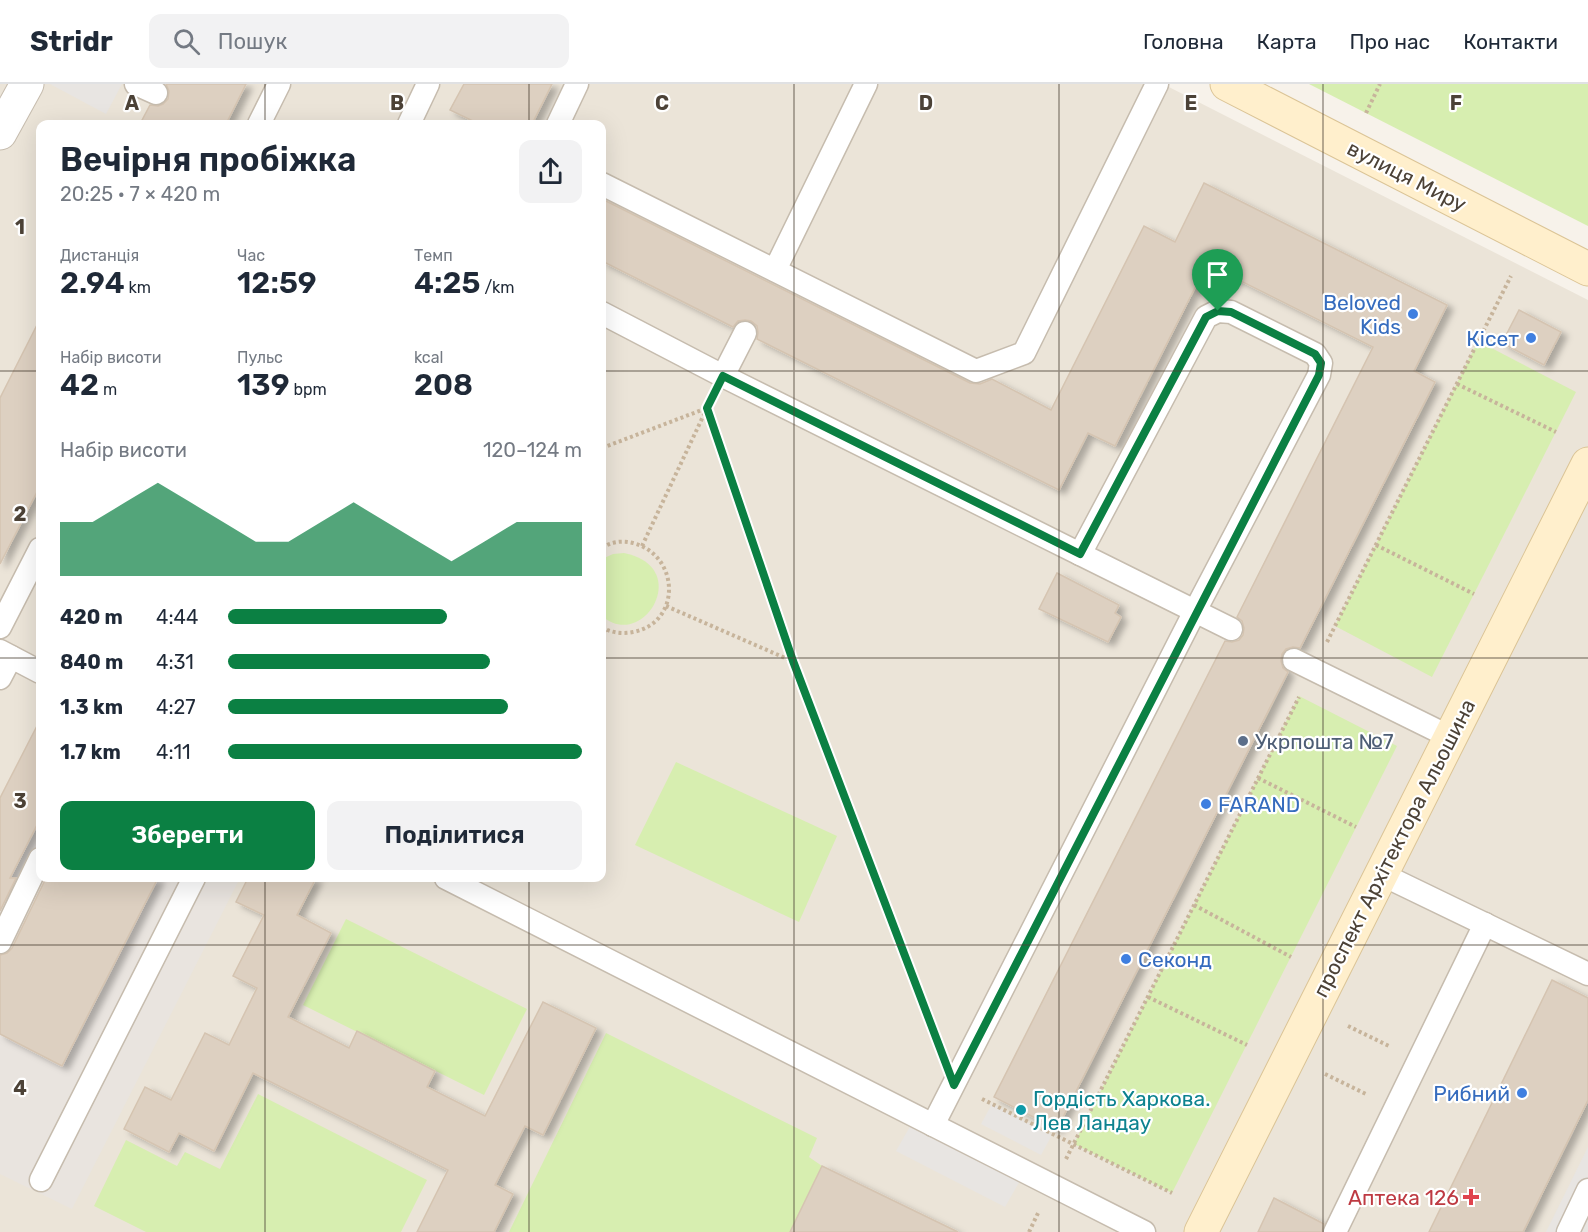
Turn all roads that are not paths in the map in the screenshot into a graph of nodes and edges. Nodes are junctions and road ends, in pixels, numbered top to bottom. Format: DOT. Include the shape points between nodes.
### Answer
graph roads {
  1 [pos="27,84"];
  2 [pos="279,84"];
  3 [pos="428,84"];
  4 [pos="577,84"];
  5 [pos="866,84"];
  6 [pos="1157,84"];
  7 [pos="1227,84"];
  8 [pos="261,120"];
  9 [pos="411,120"];
  10 [pos="560,120"];
  11 [pos="2,126"];
  12 [pos="606,186"];
  13 [pos="1588,269"];
  14 [pos="775,270"];
  15 [pos="606,315"];
  16 [pos="745,333"];
  17 [pos="723,376"];
  18 [pos="1588,464"];
  19 [pos="1080,554"];
  20 [pos="36,557"];
  21 [pos="1196,611"];
  22 [pos="0,627"];
  23 [pos="1231,629"];
  24 [pos="6,654"];
  25 [pos="1304,665"];
  26 [pos="36,670"];
  27 [pos="0,678"];
  28 [pos="1450,737"];
  29 [pos="36,867"];
  30 [pos="1381,874"];
  31 [pos="192,882"];
  32 [pos="454,882"];
  33 [pos="1485,924"];
  34 [pos="0,942"];
  35 [pos="1588,974"];
  36 [pos="933,1125"];
  37 [pos="41,1180"];
  38 [pos="1588,1190"];
  39 [pos="1144,1232"];
  40 [pos="1201,1232"];
  41 [pos="1335,1232"];
  42 [pos="1568,1232"];
  1 -- 11 [label="street"];
  2 -- 8 [label="lane"];
  3 -- 9 [label="lane"];
  4 -- 10 [label="lane"];
  5 -- 14 [label="lane"];
  6 -- 14 [label="lane" via="1024,353 976,371"];
  7 -- 13 [label="street, вулиця Миру"];
  12 -- 14 [label="lane"];
  15 -- 17 [label="lane"];
  16 -- 17 [label="lane"];
  17 -- 19 [label="lane"];
  18 -- 28 [label="street, проспект Архітектора Альошина"];
  19 -- 21 [label="lane"];
  19 -- 21 [label="lane" via="1206,317 1218,311 1231,312 1315,354 1321,363 1319,375"];
  20 -- 22 [label="lane"];
  21 -- 23 [label="lane"];
  21 -- 36 [label="lane"];
  24 -- 26 [label="lane"];
  24 -- 27 [label="lane"];
  25 -- 28 [label="lane"];
  28 -- 30 [label="street, проспект Архітектора Альошина"];
  29 -- 34 [label="lane"];
  30 -- 33 [label="lane"];
  30 -- 40 [label="street, проспект Архітектора Альошина"];
  31 -- 37 [label="lane"];
  32 -- 36 [label="lane"];
  33 -- 35 [label="lane"];
  33 -- 41 [label="lane"];
  36 -- 39 [label="lane"];
  38 -- 42 [label="lane"];
}
